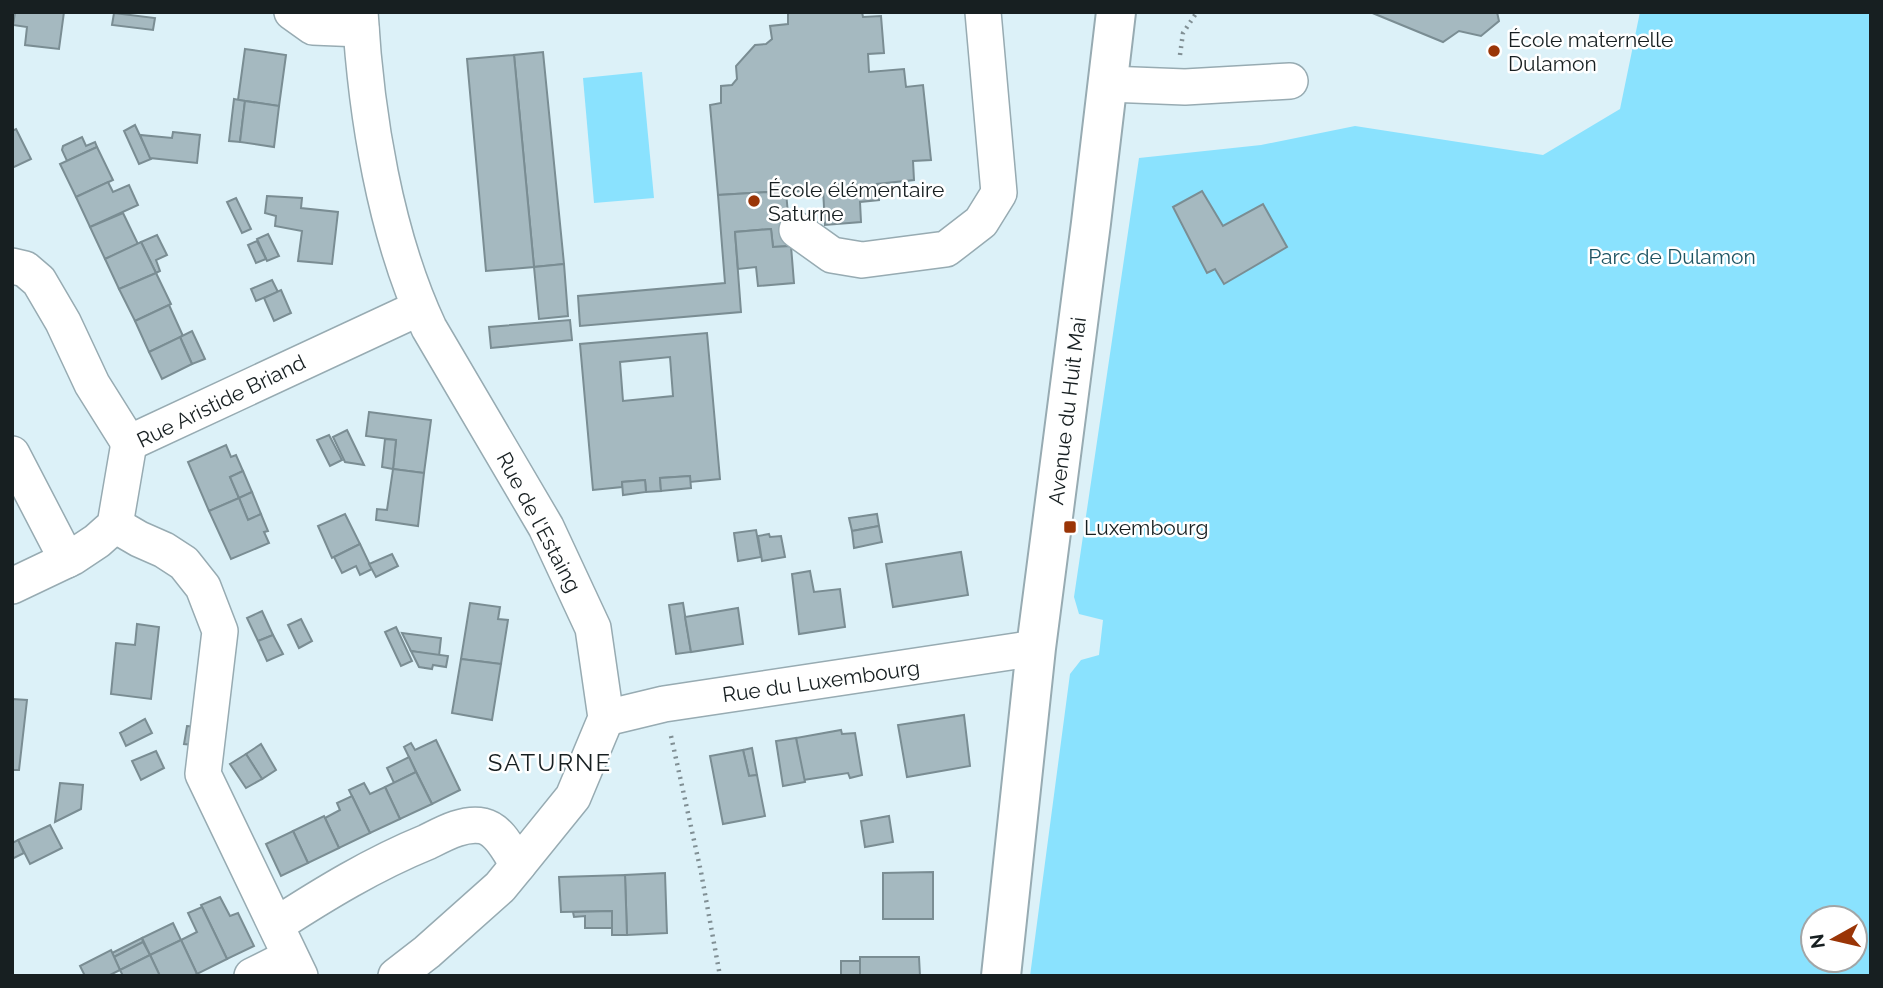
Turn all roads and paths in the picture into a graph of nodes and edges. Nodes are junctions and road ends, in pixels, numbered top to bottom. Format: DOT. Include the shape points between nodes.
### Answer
graph roads {
  1 [pos="292,12"];
  2 [pos="983,12"];
  3 [pos="1116,12"];
  4 [pos="1197,12"];
  5 [pos="361,20"];
  6 [pos="1290,81"];
  7 [pos="1108,84"];
  8 [pos="1177,87"];
  9 [pos="797,230"];
  10 [pos="12,266"];
  11 [pos="419,307"];
  12 [pos="129,443"];
  13 [pos="12,454"];
  14 [pos="115,525"];
  15 [pos="66,560"];
  16 [pos="12,586"];
  17 [pos="1035,648"];
  18 [pos="664,704"];
  19 [pos="606,718"];
  20 [pos="518,865"];
  21 [pos="276,925"];
  22 [pos="295,966"];
  23 [pos="252,976"];
  24 [pos="396,976"];
  25 [pos="720,976"];
  26 [pos="1001,976"];
  1 -- 5 [label="street" via="313,27"];
  2 -- 9 [label="street" via="999,193 981,222 946,249 862,260 832,255"];
  3 -- 7 [label="main road, Avenue du Huit Mai"];
  4 -- 8 [label="path" via="1183,33"];
  5 -- 11 [label="street, Rue de l'Estaing" via="373,134 394,233"];
  6 -- 8 [label="street"];
  7 -- 8 [label="street"];
  7 -- 17 [label="main road, Avenue du Huit Mai"];
  10 -- 12 [label="street" via="25,268 39,281 92,384"];
  11 -- 12 [label="street, Rue Aristide Briand"];
  11 -- 19 [label="street, Rue de l'Estaing" via="546,527 593,628"];
  12 -- 14 [label="street, Rue Aristide Briand"];
  13 -- 15 [label="street"];
  14 -- 15 [label="street"];
  14 -- 21 [label="street" via="184,563 203,587 220,631 203,774"];
  15 -- 16 [label="street"];
  17 -- 18 [label="street, Rue du Luxembourg"];
  17 -- 26 [label="main road, Avenue du Huit Mai"];
  18 -- 19 [label="street, Rue du Luxembourg"];
  18 -- 25 [label="path"];
  19 -- 20 [label="street" via="573,797"];
  20 -- 21 [label="street" via="499,836 485,826 469,825 392,856"];
  20 -- 24 [label="street" via="500,887"];
  21 -- 22 [label="street"];
  22 -- 23 [label="street"];
}
